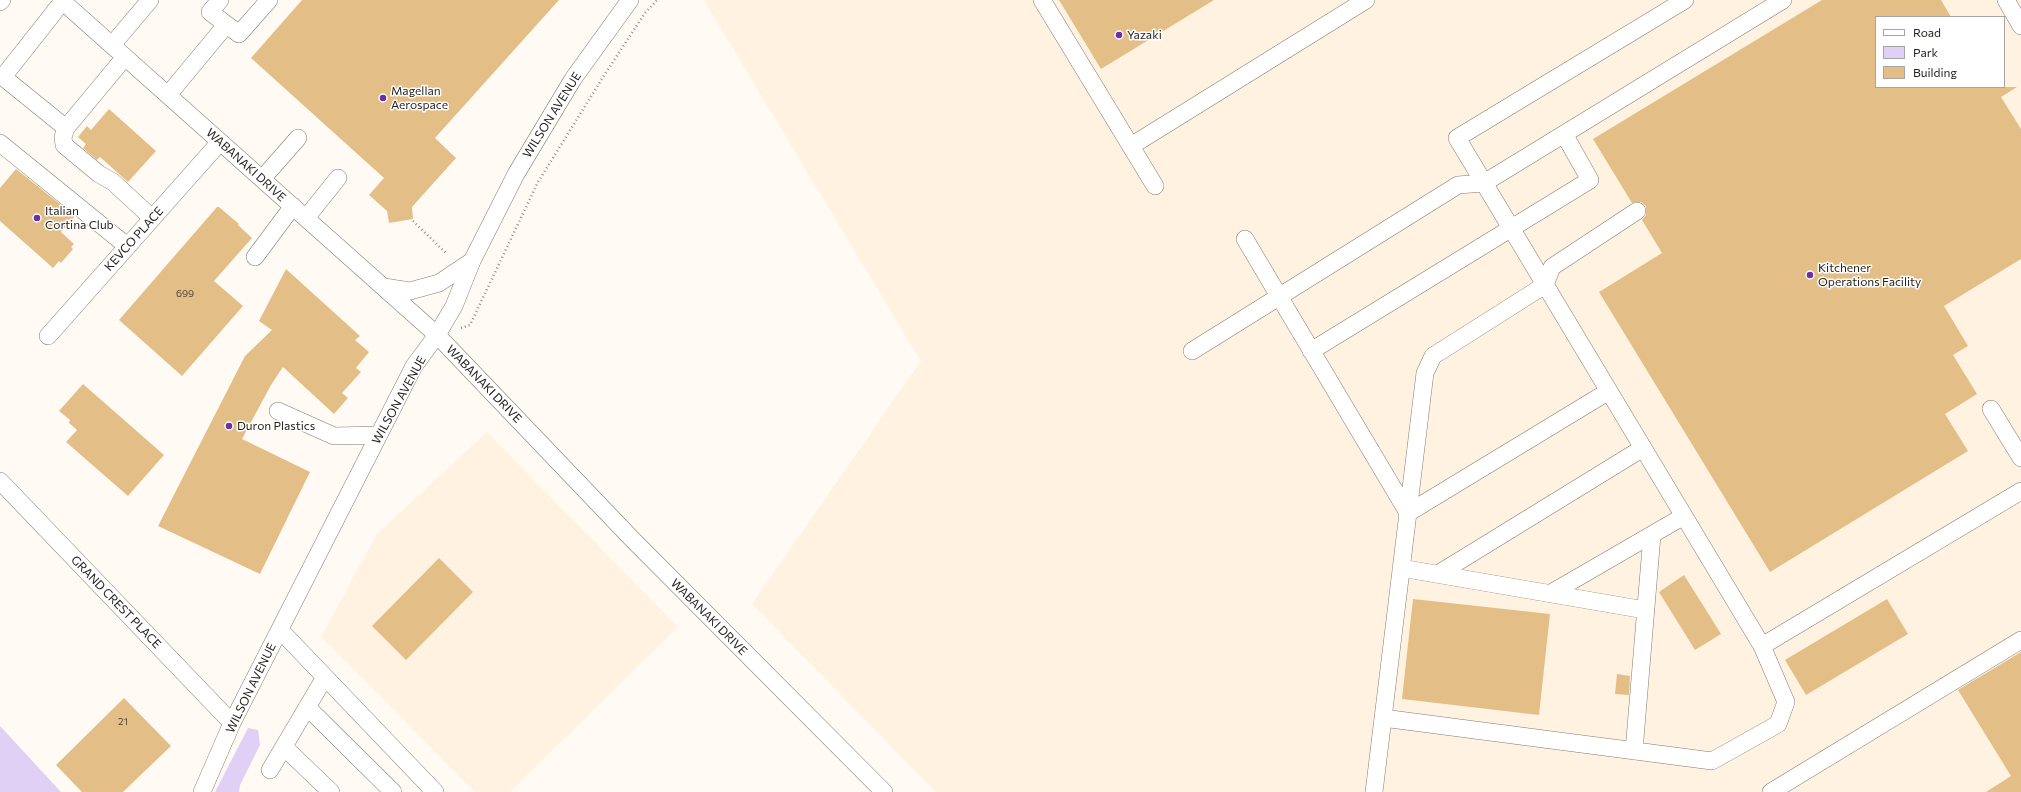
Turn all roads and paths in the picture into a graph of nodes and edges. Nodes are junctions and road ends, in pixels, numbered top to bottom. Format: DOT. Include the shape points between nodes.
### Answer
graph roads {
  1 [pos="220,0"];
  2 [pos="269,0"];
  3 [pos="630,0"];
  4 [pos="657,0"];
  5 [pos="1042,0"];
  6 [pos="1366,0"];
  7 [pos="1685,0"];
  8 [pos="1783,0"];
  9 [pos="2006,0"];
  10 [pos="62,1"];
  11 [pos="149,1"];
  12 [pos="226,25"];
  13 [pos="2021,26"];
  14 [pos="112,45"];
  15 [pos="125,57"];
  16 [pos="168,95"];
  17 [pos="66,128"];
  18 [pos="1564,134"];
  19 [pos="298,138"];
  20 [pos="220,142"];
  21 [pos="0,143"];
  22 [pos="1131,146"];
  23 [pos="338,178"];
  24 [pos="262,179"];
  25 [pos="1484,183"];
  26 [pos="1155,186"];
  27 [pos="293,206"];
  28 [pos="1636,210"];
  29 [pos="152,218"];
  30 [pos="306,218"];
  31 [pos="413,221"];
  32 [pos="1511,228"];
  33 [pos="1245,239"];
  34 [pos="127,246"];
  35 [pos="447,254"];
  36 [pos="254,257"];
  37 [pos="472,261"];
  38 [pos="1545,285"];
  39 [pos="384,287"];
  40 [pos="1279,297"];
  41 [pos="470,325"];
  42 [pos="437,335"];
  43 [pos="48,336"];
  44 [pos="1192,351"];
  45 [pos="1312,351"];
  46 [pos="1609,391"];
  47 [pos="1991,408"];
  48 [pos="278,410"];
  49 [pos="379,436"];
  50 [pos="1643,448"];
  51 [pos="2021,458"];
  52 [pos="0,481"];
  53 [pos="2021,491"];
  54 [pos="1408,513"];
  55 [pos="1684,516"];
  56 [pos="1652,535"];
  57 [pos="1401,568"];
  58 [pos="1438,574"];
  59 [pos="1551,593"];
  60 [pos="1645,610"];
  61 [pos="280,630"];
  62 [pos="2021,640"];
  63 [pos="1762,646"];
  64 [pos="325,677"];
  65 [pos="307,707"];
  66 [pos="1383,718"];
  67 [pos="232,723"];
  68 [pos="284,747"];
  69 [pos="1634,751"];
  70 [pos="270,770"];
  71 [pos="202,792"];
  72 [pos="331,792"];
  73 [pos="393,792"];
  74 [pos="435,792"];
  75 [pos="884,792"];
  76 [pos="1374,792"];
  77 [pos="1771,792"];
  1 -- 12 [label="street" via="210,12"];
  2 -- 12 [label="street" via="239,34"];
  3 -- 37 [label="street, WILSON AVENUE" via="573,79 516,174"];
  4 -- 41 [label="path" via="645,13 605,74 538,182"];
  5 -- 22 [label="street"];
  6 -- 22 [label="street"];
  7 -- 25 [label="street" via="1458,138"];
  8 -- 18 [label="street"];
  9 -- 13 [label="street"];
  10 -- 14 [label="street, WABANAKI DRIVE"];
  10 -- 17 [label="street" via="3,77"];
  11 -- 14 [label="street"];
  12 -- 16 [label="street"];
  14 -- 15 [label="street, WABANAKI DRIVE"];
  15 -- 16 [label="street, WABANAKI DRIVE"];
  15 -- 17 [label="street"];
  16 -- 20 [label="street, WABANAKI DRIVE"];
  17 -- 29 [label="street" via="64,145 98,174 113,182"];
  18 -- 25 [label="street"];
  18 -- 32 [label="street" via="1590,180"];
  19 -- 24 [label="street"];
  20 -- 24 [label="street, WABANAKI DRIVE"];
  20 -- 29 [label="street, KEVCO PLACE"];
  21 -- 34 [label="street"];
  22 -- 26 [label="street"];
  23 -- 30 [label="street"];
  24 -- 27 [label="street, WABANAKI DRIVE"];
  25 -- 32 [label="street"];
  25 -- 40 [label="street" via="1458,185"];
  27 -- 30 [label="street, WABANAKI DRIVE"];
  27 -- 36 [label="street"];
  28 -- 38 [label="street" via="1552,268"];
  29 -- 34 [label="street, KEVCO PLACE"];
  30 -- 39 [label="street, WABANAKI DRIVE"];
  31 -- 35 [label="path"];
  32 -- 38 [label="street"];
  32 -- 45 [label="street"];
  33 -- 40 [label="street"];
  34 -- 43 [label="street, KEVCO PLACE"];
  37 -- 39 [label="street" via="439,283 410,291"];
  37 -- 42 [label="street, WILSON AVENUE" via="454,306"];
  38 -- 46 [label="street"];
  38 -- 54 [label="street" via="1434,356 1425,373"];
  39 -- 42 [label="street, WABANAKI DRIVE"];
  40 -- 44 [label="street"];
  40 -- 45 [label="street"];
  42 -- 49 [label="street, WILSON AVENUE" via="414,366"];
  42 -- 75 [label="street, WABANAKI DRIVE" via="632,539"];
  45 -- 54 [label="street"];
  46 -- 50 [label="street"];
  46 -- 54 [label="street"];
  47 -- 51 [label="street"];
  48 -- 49 [label="street" via="334,436"];
  49 -- 61 [label="street, WILSON AVENUE"];
  50 -- 55 [label="street"];
  50 -- 58 [label="street"];
  52 -- 67 [label="street, GRAND CREST PLACE"];
  53 -- 63 [label="street"];
  54 -- 57 [label="street"];
  55 -- 56 [label="street"];
  55 -- 63 [label="street"];
  56 -- 59 [label="street"];
  56 -- 60 [label="street"];
  57 -- 58 [label="street"];
  57 -- 66 [label="street"];
  58 -- 59 [label="street"];
  59 -- 60 [label="street"];
  60 -- 69 [label="street"];
  61 -- 64 [label="street"];
  61 -- 67 [label="street, WILSON AVENUE"];
  62 -- 77 [label="street"];
  63 -- 69 [label="street" via="1786,702 1778,724 1712,761"];
  64 -- 65 [label="street"];
  64 -- 74 [label="street"];
  65 -- 68 [label="street"];
  65 -- 73 [label="street"];
  66 -- 69 [label="street"];
  66 -- 76 [label="street"];
  67 -- 71 [label="street, WILSON AVENUE"];
  68 -- 70 [label="street"];
  68 -- 72 [label="street"];
}
